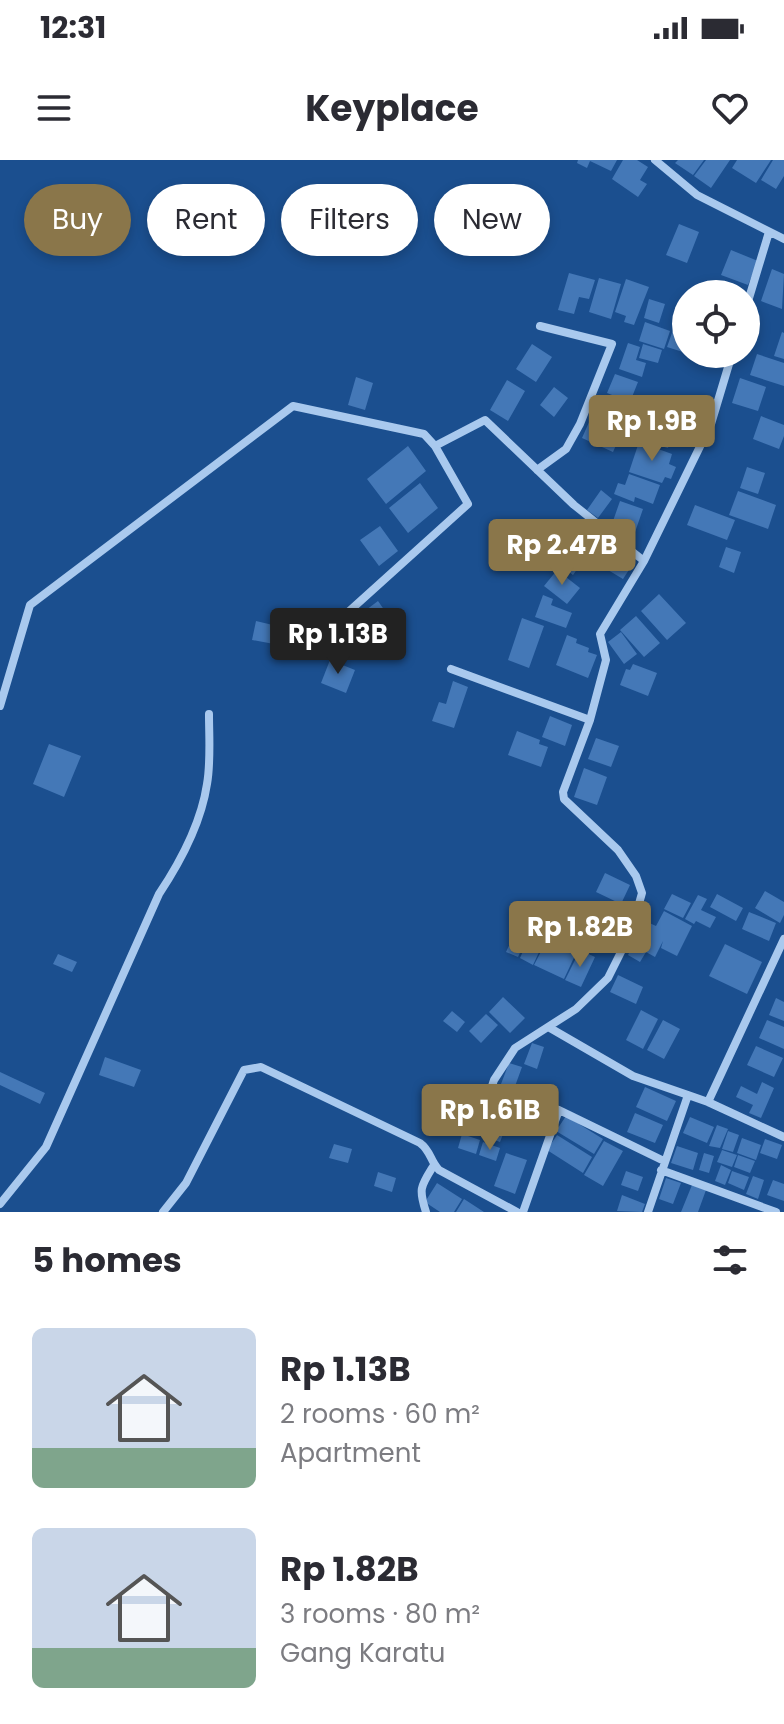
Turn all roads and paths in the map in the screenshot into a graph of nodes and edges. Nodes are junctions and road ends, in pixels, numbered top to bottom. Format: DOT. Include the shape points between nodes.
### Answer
graph roads {
  1 [pos="655,160"];
  2 [pos="670,160"];
  3 [pos="663,168"];
  4 [pos="769,232"];
  5 [pos="784,239"];
  6 [pos="754,280"];
  7 [pos="540,326"];
  8 [pos="728,368"];
  9 [pos="435,446"];
  10 [pos="537,470"];
  11 [pos="644,561"];
  12 [pos="281,643"];
  13 [pos="451,669"];
  14 [pos="0,706"];
  15 [pos="209,714"];
  16 [pos="590,720"];
  17 [pos="784,939"];
  18 [pos="550,1028"];
  19 [pos="688,1095"];
  20 [pos="708,1102"];
  21 [pos="559,1110"];
  22 [pos="784,1137"];
  23 [pos="434,1165"];
  24 [pos="663,1166"];
  25 [pos="0,1204"];
  26 [pos="163,1212"];
  27 [pos="426,1212"];
  28 [pos="517,1212"];
  29 [pos="523,1212"];
  30 [pos="648,1212"];
  31 [pos="776,1212"];
  1 -- 3 [label="street"];
  2 -- 3 [label="street"];
  3 -- 4 [label="street" via="697,195"];
  4 -- 5 [label="street"];
  4 -- 6 [label="street"];
  7 -- 10 [label="street" via="612,344 566,449"];
  8 -- 11 [label="street" via="711,424"];
  9 -- 10 [label="street" via="485,420"];
  9 -- 12 [label="street" via="468,504 305,651"];
  9 -- 14 [label="street" via="424,434 293,406 30,605"];
  10 -- 11 [label="street"];
  11 -- 16 [label="street" via="600,634 606,660"];
  13 -- 16 [label="street"];
  15 -- 25 [label="street" via="207,785 195,828 159,894 46,1147"];
  16 -- 18 [label="street" via="564,799 618,850 642,893 631,932 608,978"];
  17 -- 20 [label="street"];
  18 -- 19 [label="street" via="633,1076"];
  18 -- 21 [label="street" via="515,1048 492,1086"];
  19 -- 20 [label="street"];
  19 -- 24 [label="street"];
  20 -- 22 [label="street"];
  21 -- 24 [label="street"];
  21 -- 29 [label="street"];
  23 -- 26 [label="street" via="420,1143 261,1067 244,1070 186,1183"];
  23 -- 27 [label="street" via="421,1186"];
  23 -- 28 [label="street"];
  24 -- 30 [label="street"];
  24 -- 31 [label="street"];
}
